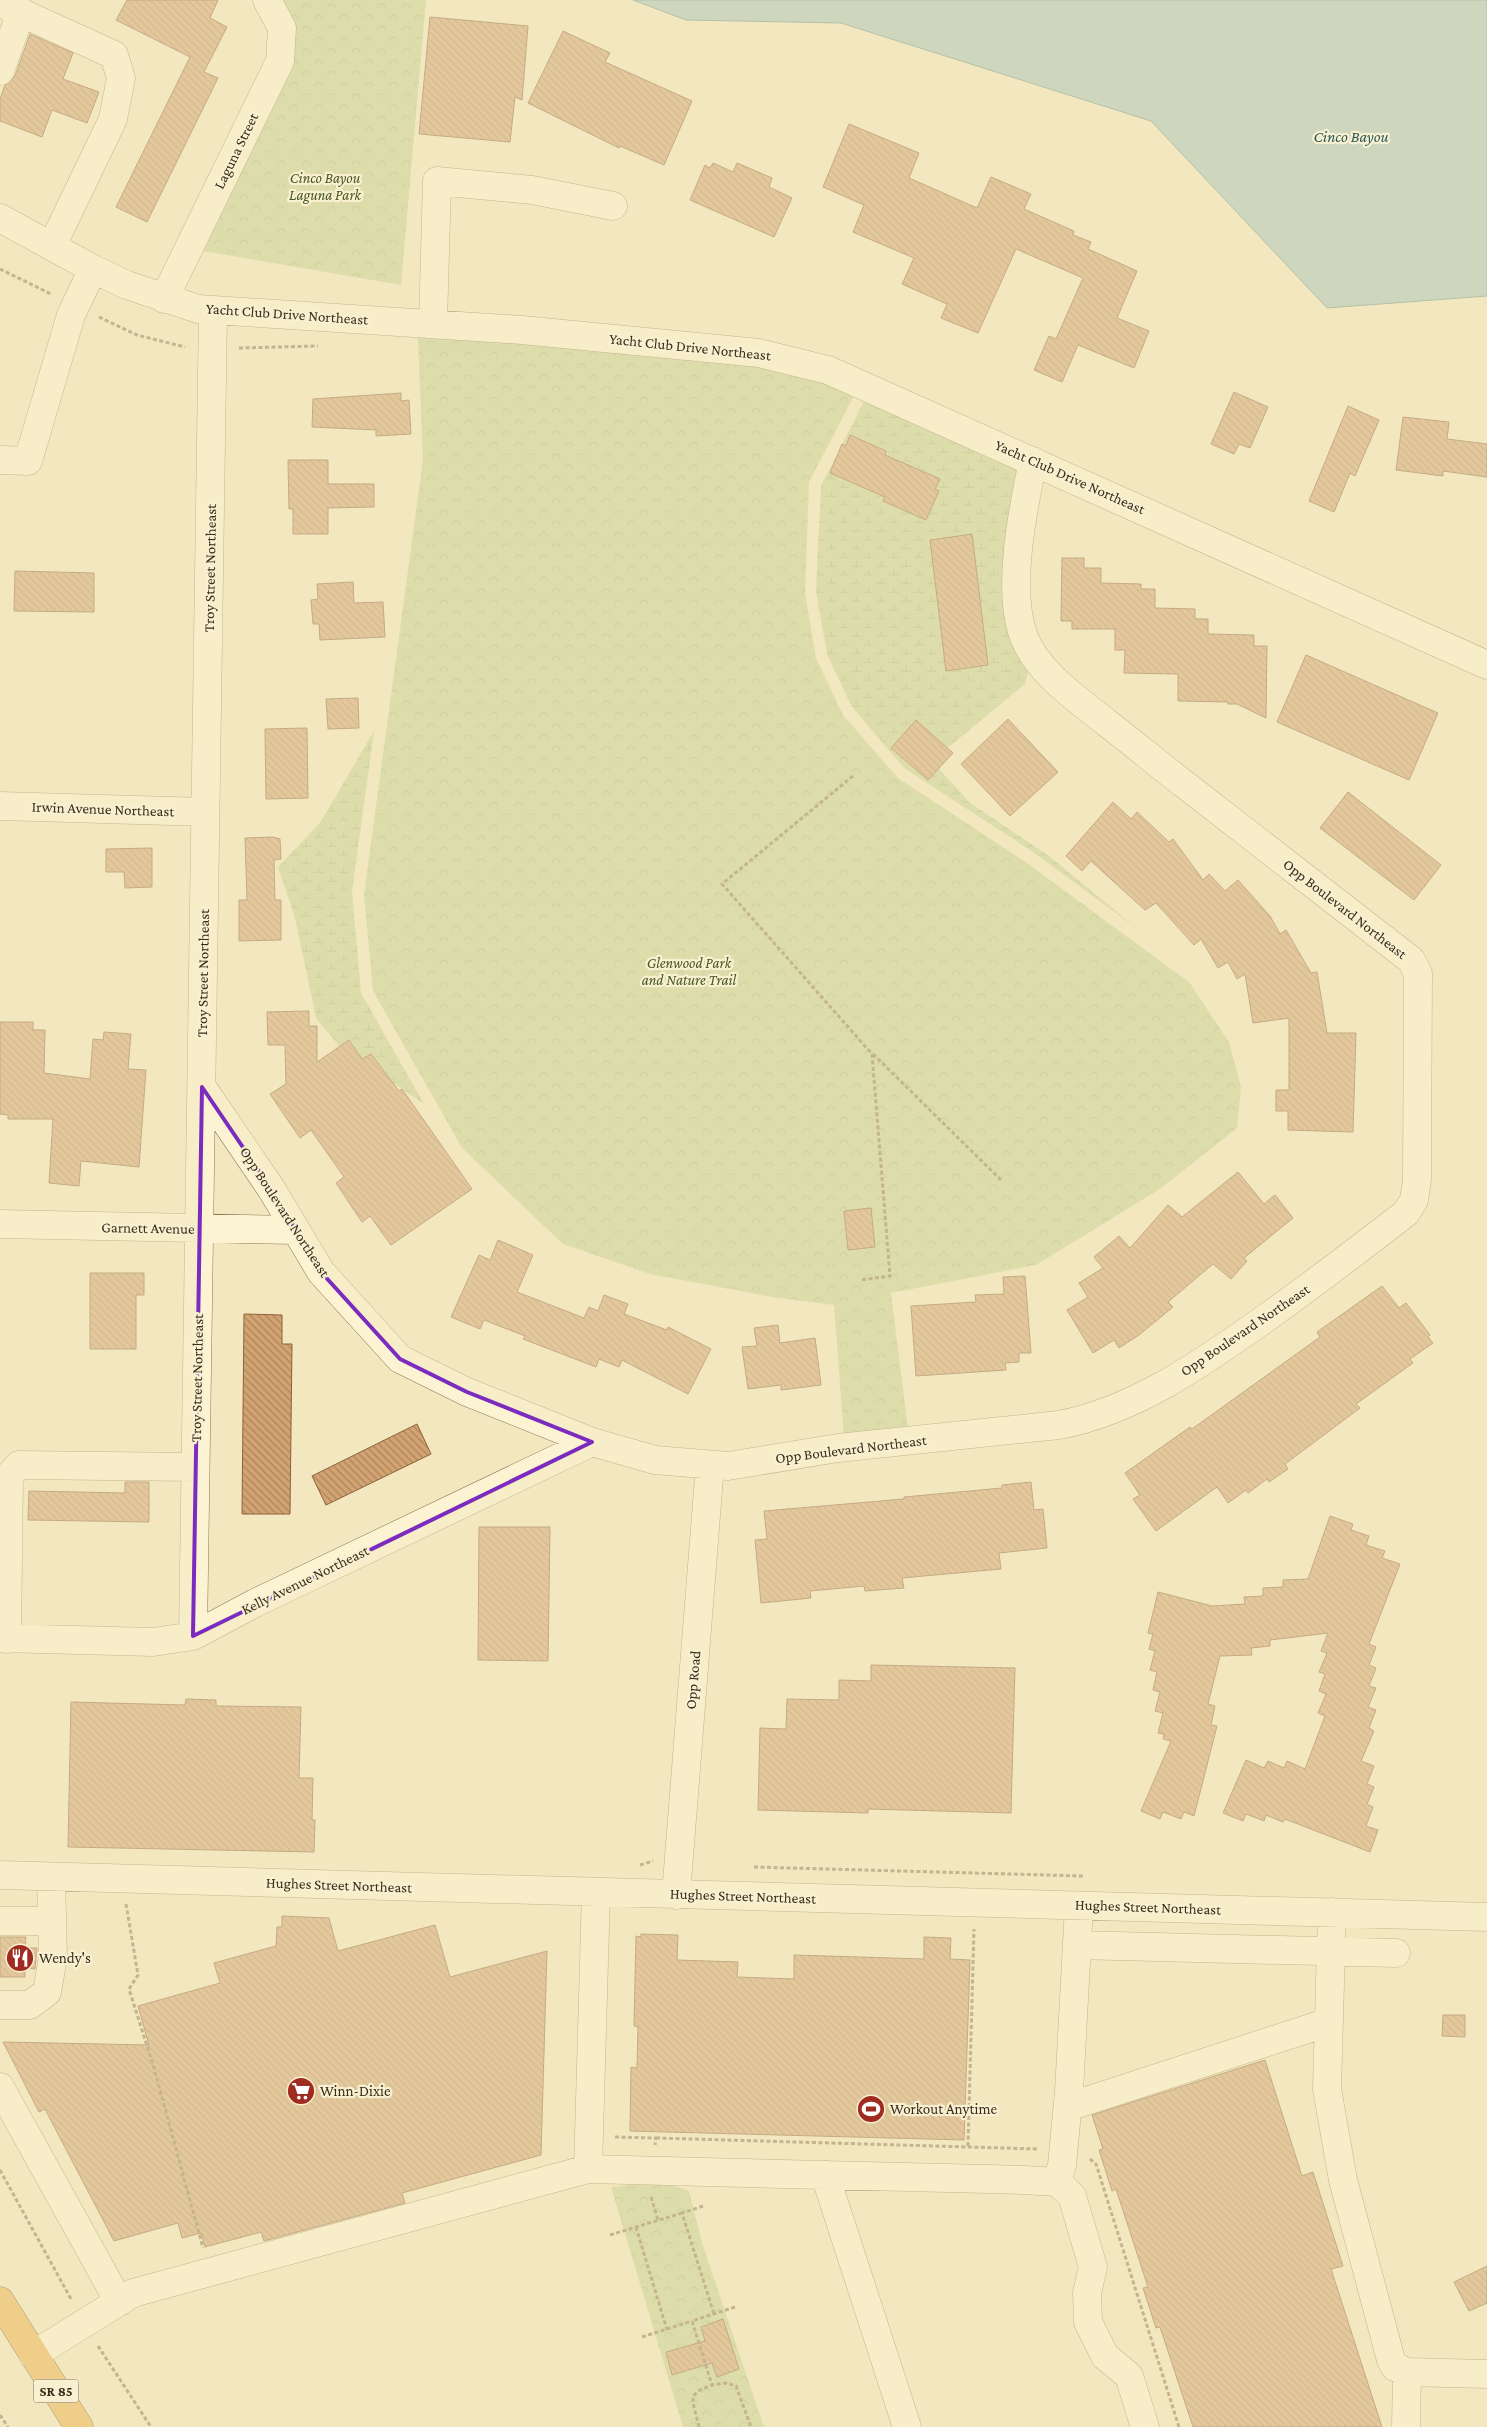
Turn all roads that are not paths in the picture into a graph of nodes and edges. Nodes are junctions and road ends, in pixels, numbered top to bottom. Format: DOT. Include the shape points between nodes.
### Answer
graph roads {
  1 [pos="267,0"];
  2 [pos="10,8"];
  3 [pos="0,71"];
  4 [pos="613,206"];
  5 [pos="0,218"];
  6 [pos="52,246"];
  7 [pos="92,269"];
  8 [pos="164,299"];
  9 [pos="213,310"];
  10 [pos="433,324"];
  11 [pos="0,460"];
  12 [pos="1032,461"];
  13 [pos="1487,666"];
  14 [pos="0,806"];
  15 [pos="205,812"];
  16 [pos="202,1087"];
  17 [pos="0,1224"];
  18 [pos="199,1229"];
  19 [pos="296,1230"];
  20 [pos="592,1442"];
  21 [pos="710,1465"];
  22 [pos="195,1467"];
  23 [pos="193,1636"];
  24 [pos="4,1639"];
  25 [pos="0,1875"];
  26 [pos="50,1876"];
  27 [pos="596,1892"];
  28 [pos="676,1895"];
  29 [pos="1079,1906"];
  30 [pos="1332,1912"];
  31 [pos="1487,1916"];
  32 [pos="0,1920"];
  33 [pos="52,1921"];
  34 [pos="1077,1945"];
  35 [pos="1331,1951"];
  36 [pos="1396,1953"];
  37 [pos="0,2005"];
  38 [pos="1329,2022"];
  39 [pos="0,2087"];
  40 [pos="1068,2107"];
  41 [pos="588,2169"];
  42 [pos="825,2175"];
  43 [pos="1057,2182"];
  44 [pos="0,2300"];
  45 [pos="119,2302"];
  46 [pos="33,2356"];
  47 [pos="1407,2372"];
  48 [pos="1487,2374"];
  49 [pos="79,2427"];
  50 [pos="907,2427"];
  51 [pos="1145,2427"];
  52 [pos="1406,2427"];
  1 -- 8 [label="street, Laguna Street" via="282,28 280,61"];
  2 -- 3 [label="street"];
  2 -- 6 [label="street" via="114,56 121,78 113,119"];
  4 -- 10 [label="street" via="532,190 438,181"];
  5 -- 6 [label="street, Yacht Club Drive Northeast"];
  6 -- 7 [label="street, Yacht Club Drive Northeast"];
  7 -- 8 [label="street, Yacht Club Drive Northeast"];
  7 -- 11 [label="street" via="75,306 28,461"];
  8 -- 9 [label="street, Yacht Club Drive Northeast"];
  9 -- 10 [label="street, Yacht Club Drive Northeast"];
  9 -- 15 [label="street, Troy Street Northeast"];
  10 -- 12 [label="street, Yacht Club Drive Northeast" via="759,353 799,362 850,378"];
  12 -- 13 [label="street, Yacht Club Drive Northeast"];
  12 -- 21 [label="street, Opp Boulevard Northeast" via="1023,509 1017,593 1024,636 1037,660 1080,701 1411,960 1418,973 1414,1200 1406,1213 1210,1358 1105,1414 1059,1425 838,1448 728,1466"];
  14 -- 15 [label="street, Irwin Avenue Northeast"];
  15 -- 16 [label="street, Troy Street Northeast"];
  16 -- 18 [label="street, Troy Street Northeast"];
  16 -- 19 [label="street, Opp Boulevard Northeast"];
  17 -- 18 [label="street, Garnett Avenue"];
  18 -- 19 [label="street, Garnett Avenue"];
  18 -- 22 [label="street, Troy Street Northeast"];
  19 -- 20 [label="street, Opp Boulevard Northeast" via="321,1272 400,1359 468,1392"];
  20 -- 21 [label="street, Opp Boulevard Northeast" via="655,1460"];
  20 -- 23 [label="street, Kelly Avenue Northeast" via="255,1603"];
  21 -- 28 [label="street, Opp Road"];
  22 -- 23 [label="street, Troy Street Northeast"];
  22 -- 24 [label="street" via="19,1465 9,1476"];
  23 -- 24 [label="street, Kelly Avenue Northeast" via="152,1642"];
  25 -- 26 [label="street, Hughes Street Northeast"];
  26 -- 27 [label="street, Hughes Street Northeast"];
  26 -- 33 [label="street"];
  27 -- 28 [label="street, Hughes Street Northeast"];
  27 -- 41 [label="street"];
  28 -- 29 [label="street, Hughes Street Northeast"];
  29 -- 30 [label="street, Hughes Street Northeast"];
  29 -- 34 [label="street"];
  30 -- 31 [label="street, Hughes Street Northeast"];
  30 -- 35 [label="street"];
  32 -- 33 [label="street"];
  33 -- 37 [label="street" via="53,1958 47,1992 30,2006"];
  34 -- 35 [label="street"];
  34 -- 40 [label="street"];
  35 -- 36 [label="street"];
  35 -- 38 [label="street"];
  38 -- 40 [label="street"];
  38 -- 47 [label="street" via="1327,2089 1343,2180 1391,2360 1395,2367"];
  39 -- 45 [label="street"];
  40 -- 43 [label="street"];
  41 -- 42 [label="street"];
  41 -- 45 [label="street" via="133,2293"];
  42 -- 43 [label="street"];
  42 -- 50 [label="street"];
  43 -- 51 [label="street" via="1072,2196 1092,2267 1087,2293 1088,2322 1105,2356 1128,2376"];
  44 -- 46 [label="highway, SR 85"];
  45 -- 46 [label="street"];
  46 -- 49 [label="highway, SR 85"];
  47 -- 48 [label="street"];
  47 -- 52 [label="street"];
}
